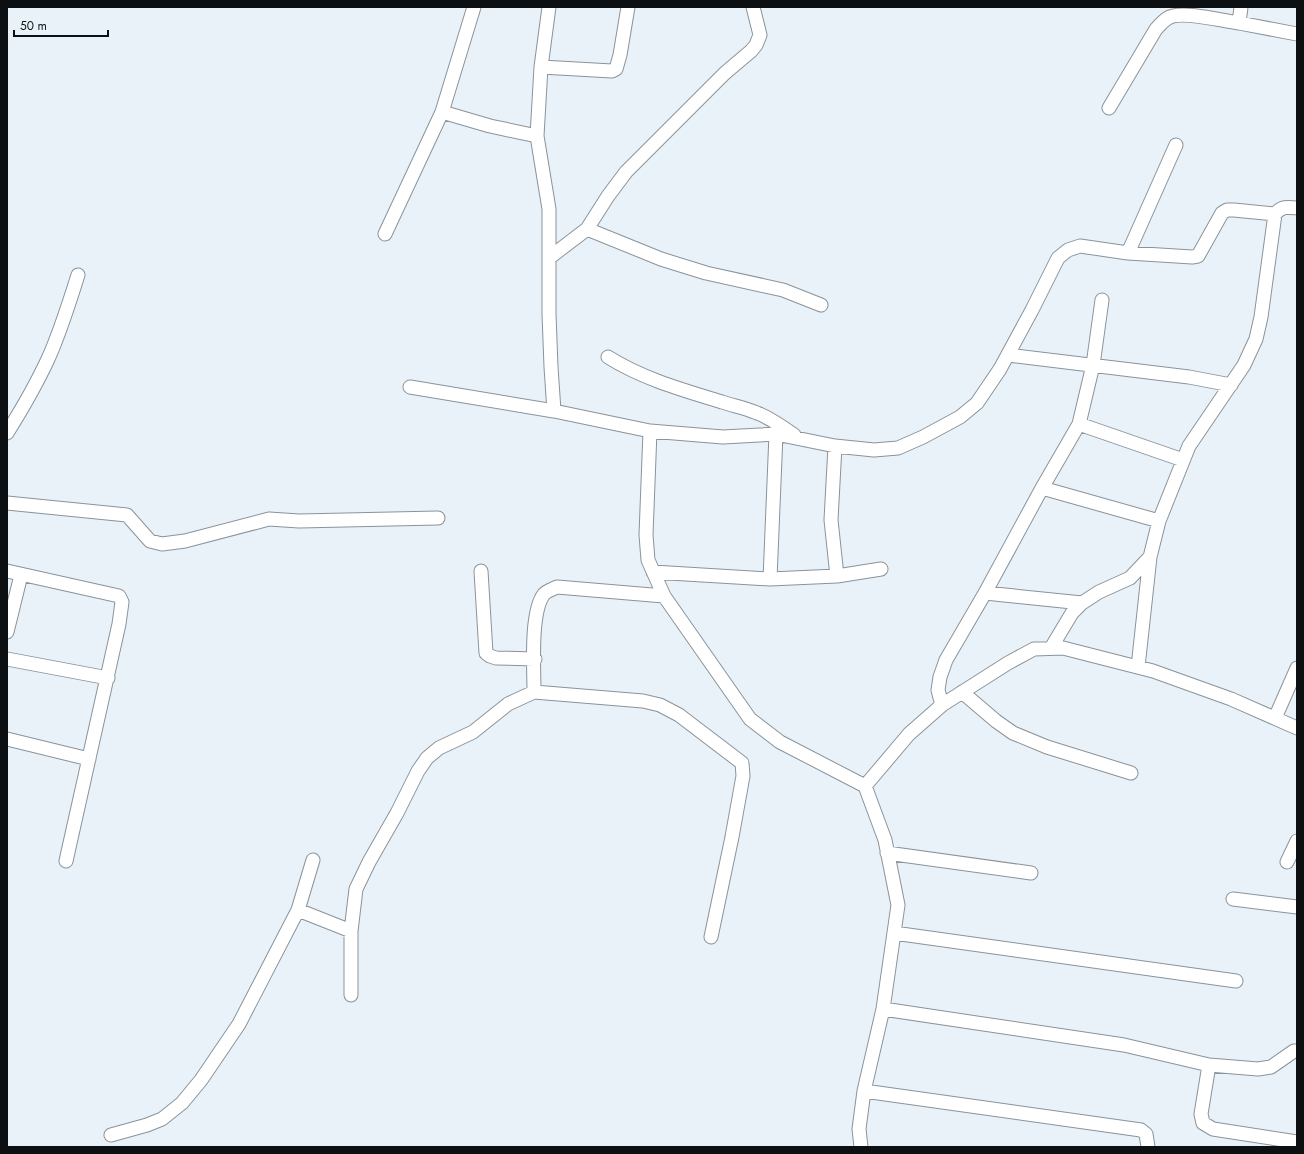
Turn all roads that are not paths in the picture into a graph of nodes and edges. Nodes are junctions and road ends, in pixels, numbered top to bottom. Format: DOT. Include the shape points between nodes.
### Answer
graph roads {
  1 [pos="474,7"];
  2 [pos="549,7"];
  3 [pos="628,7"];
  4 [pos="753,7"];
  5 [pos="1241,7"];
  6 [pos="1239,24"];
  7 [pos="1297,34"];
  8 [pos="541,67"];
  9 [pos="1109,108"];
  10 [pos="442,112"];
  11 [pos="537,136"];
  12 [pos="1176,145"];
  13 [pos="1297,208"];
  14 [pos="1275,214"];
  15 [pos="587,229"];
  16 [pos="385,234"];
  17 [pos="1128,253"];
  18 [pos="549,258"];
  19 [pos="78,275"];
  20 [pos="1102,300"];
  21 [pos="821,305"];
  22 [pos="1008,355"];
  23 [pos="608,357"];
  24 [pos="1093,365"];
  25 [pos="1231,385"];
  26 [pos="410,387"];
  27 [pos="554,410"];
  28 [pos="1079,424"];
  29 [pos="650,431"];
  30 [pos="7,433"];
  31 [pos="776,434"];
  32 [pos="799,438"];
  33 [pos="835,446"];
  34 [pos="1183,460"];
  35 [pos="1042,488"];
  36 [pos="7,503"];
  37 [pos="438,518"];
  38 [pos="1159,521"];
  39 [pos="1150,557"];
  40 [pos="881,569"];
  41 [pos="481,571"];
  42 [pos="7,572"];
  43 [pos="653,572"];
  44 [pos="21,575"];
  45 [pos="837,576"];
  46 [pos="770,579"];
  47 [pos="985,593"];
  48 [pos="664,596"];
  49 [pos="1082,603"];
  50 [pos="7,632"];
  51 [pos="1051,648"];
  52 [pos="7,659"];
  53 [pos="534,659"];
  54 [pos="1138,667"];
  55 [pos="1297,668"];
  56 [pos="108,678"];
  57 [pos="534,692"];
  58 [pos="962,692"];
  59 [pos="942,705"];
  60 [pos="1275,718"];
  61 [pos="1297,728"];
  62 [pos="7,739"];
  63 [pos="89,759"];
  64 [pos="1131,773"];
  65 [pos="865,786"];
  66 [pos="1297,841"];
  67 [pos="887,853"];
  68 [pos="313,860"];
  69 [pos="66,861"];
  70 [pos="1287,862"];
  71 [pos="1030,873"];
  72 [pos="1232,899"];
  73 [pos="1297,908"];
  74 [pos="298,910"];
  75 [pos="351,931"];
  76 [pos="894,933"];
  77 [pos="711,937"];
  78 [pos="1236,981"];
  79 [pos="351,996"];
  80 [pos="883,1009"];
  81 [pos="1297,1051"];
  82 [pos="1209,1065"];
  83 [pos="864,1091"];
  84 [pos="111,1135"];
  85 [pos="1297,1142"];
  86 [pos="861,1147"];
  87 [pos="1148,1147"];
  1 -- 10 [label="street"];
  2 -- 8 [label="street"];
  3 -- 8 [label="street" via="616,69 612,71"];
  4 -- 15 [label="street" via="760,35 751,51 725,73 626,172"];
  5 -- 6 [label="street"];
  6 -- 7 [label="street"];
  6 -- 9 [label="street" via="1186,15 1172,16 1164,20 1156,29"];
  8 -- 11 [label="street"];
  10 -- 11 [label="street"];
  10 -- 16 [label="street"];
  11 -- 18 [label="street" via="549,209"];
  12 -- 17 [label="street"];
  13 -- 14 [label="street" via="1285,207"];
  14 -- 17 [label="street" via="1227,210 1222,213 1198,256"];
  14 -- 25 [label="street" via="1256,339"];
  15 -- 18 [label="street"];
  15 -- 21 [label="street" via="661,259 706,273 783,290"];
  17 -- 22 [label="street" via="1080,246 1068,250 1058,258"];
  18 -- 27 [label="street"];
  19 -- 30 [label="street" via="48,359"];
  20 -- 24 [label="street"];
  22 -- 24 [label="street"];
  22 -- 33 [label="street" via="976,403 960,417 923,437 898,448 874,450"];
  23 -- 32 [label="street" via="650,378 757,413"];
  24 -- 25 [label="street" via="1189,376"];
  24 -- 28 [label="street"];
  25 -- 34 [label="street" via="1189,446"];
  26 -- 27 [label="street"];
  27 -- 29 [label="street"];
  28 -- 34 [label="street"];
  28 -- 35 [label="street"];
  29 -- 31 [label="street" via="723,437"];
  29 -- 43 [label="street" via="646,535 648,560"];
  31 -- 32 [label="street"];
  31 -- 46 [label="street"];
  32 -- 33 [label="street"];
  33 -- 45 [label="street" via="832,520"];
  34 -- 38 [label="street"];
  35 -- 38 [label="street"];
  35 -- 47 [label="street"];
  36 -- 37 [label="street" via="127,515 150,541 162,544 185,541 269,519 299,521"];
  38 -- 39 [label="street"];
  39 -- 49 [label="street" via="1130,578"];
  39 -- 54 [label="street"];
  40 -- 45 [label="street"];
  41 -- 53 [label="street" via="486,653 496,658"];
  42 -- 44 [label="street"];
  43 -- 46 [label="street"];
  43 -- 48 [label="street"];
  44 -- 50 [label="street"];
  44 -- 56 [label="street" via="119,596 122,602"];
  45 -- 46 [label="street"];
  47 -- 49 [label="street"];
  47 -- 59 [label="street" via="946,660 938,690"];
  48 -- 53 [label="street" via="558,587 545,593 534,621"];
  48 -- 65 [label="street" via="750,719 780,742"];
  49 -- 51 [label="street" via="1072,613"];
  51 -- 54 [label="street" via="1063,648"];
  51 -- 58 [label="street" via="1034,649"];
  52 -- 56 [label="street"];
  53 -- 57 [label="street"];
  54 -- 60 [label="street" via="1231,699"];
  55 -- 60 [label="street"];
  56 -- 63 [label="street"];
  57 -- 75 [label="street" via="508,704 473,732 439,748 427,758 356,889"];
  57 -- 77 [label="street" via="643,701 660,705 679,715 742,763 743,776 732,838"];
  58 -- 59 [label="street"];
  58 -- 64 [label="street" via="1013,733 1047,747"];
  59 -- 65 [label="street" via="909,734"];
  60 -- 61 [label="street"];
  62 -- 63 [label="street"];
  63 -- 69 [label="street"];
  65 -- 67 [label="street" via="885,840"];
  66 -- 70 [label="street"];
  67 -- 71 [label="street"];
  67 -- 76 [label="street" via="898,905"];
  68 -- 74 [label="street"];
  72 -- 73 [label="street"];
  74 -- 75 [label="street"];
  74 -- 84 [label="street" via="239,1024 182,1103 162,1119"];
  75 -- 79 [label="street"];
  76 -- 78 [label="street"];
  76 -- 80 [label="street"];
  80 -- 82 [label="street" via="1124,1045"];
  80 -- 83 [label="street"];
  81 -- 82 [label="street" via="1271,1067 1258,1069"];
  82 -- 85 [label="street" via="1201,1114 1203,1123 1213,1129"];
  83 -- 86 [label="street" via="859,1129"];
  83 -- 87 [label="street" via="1141,1130 1146,1134"];
}
